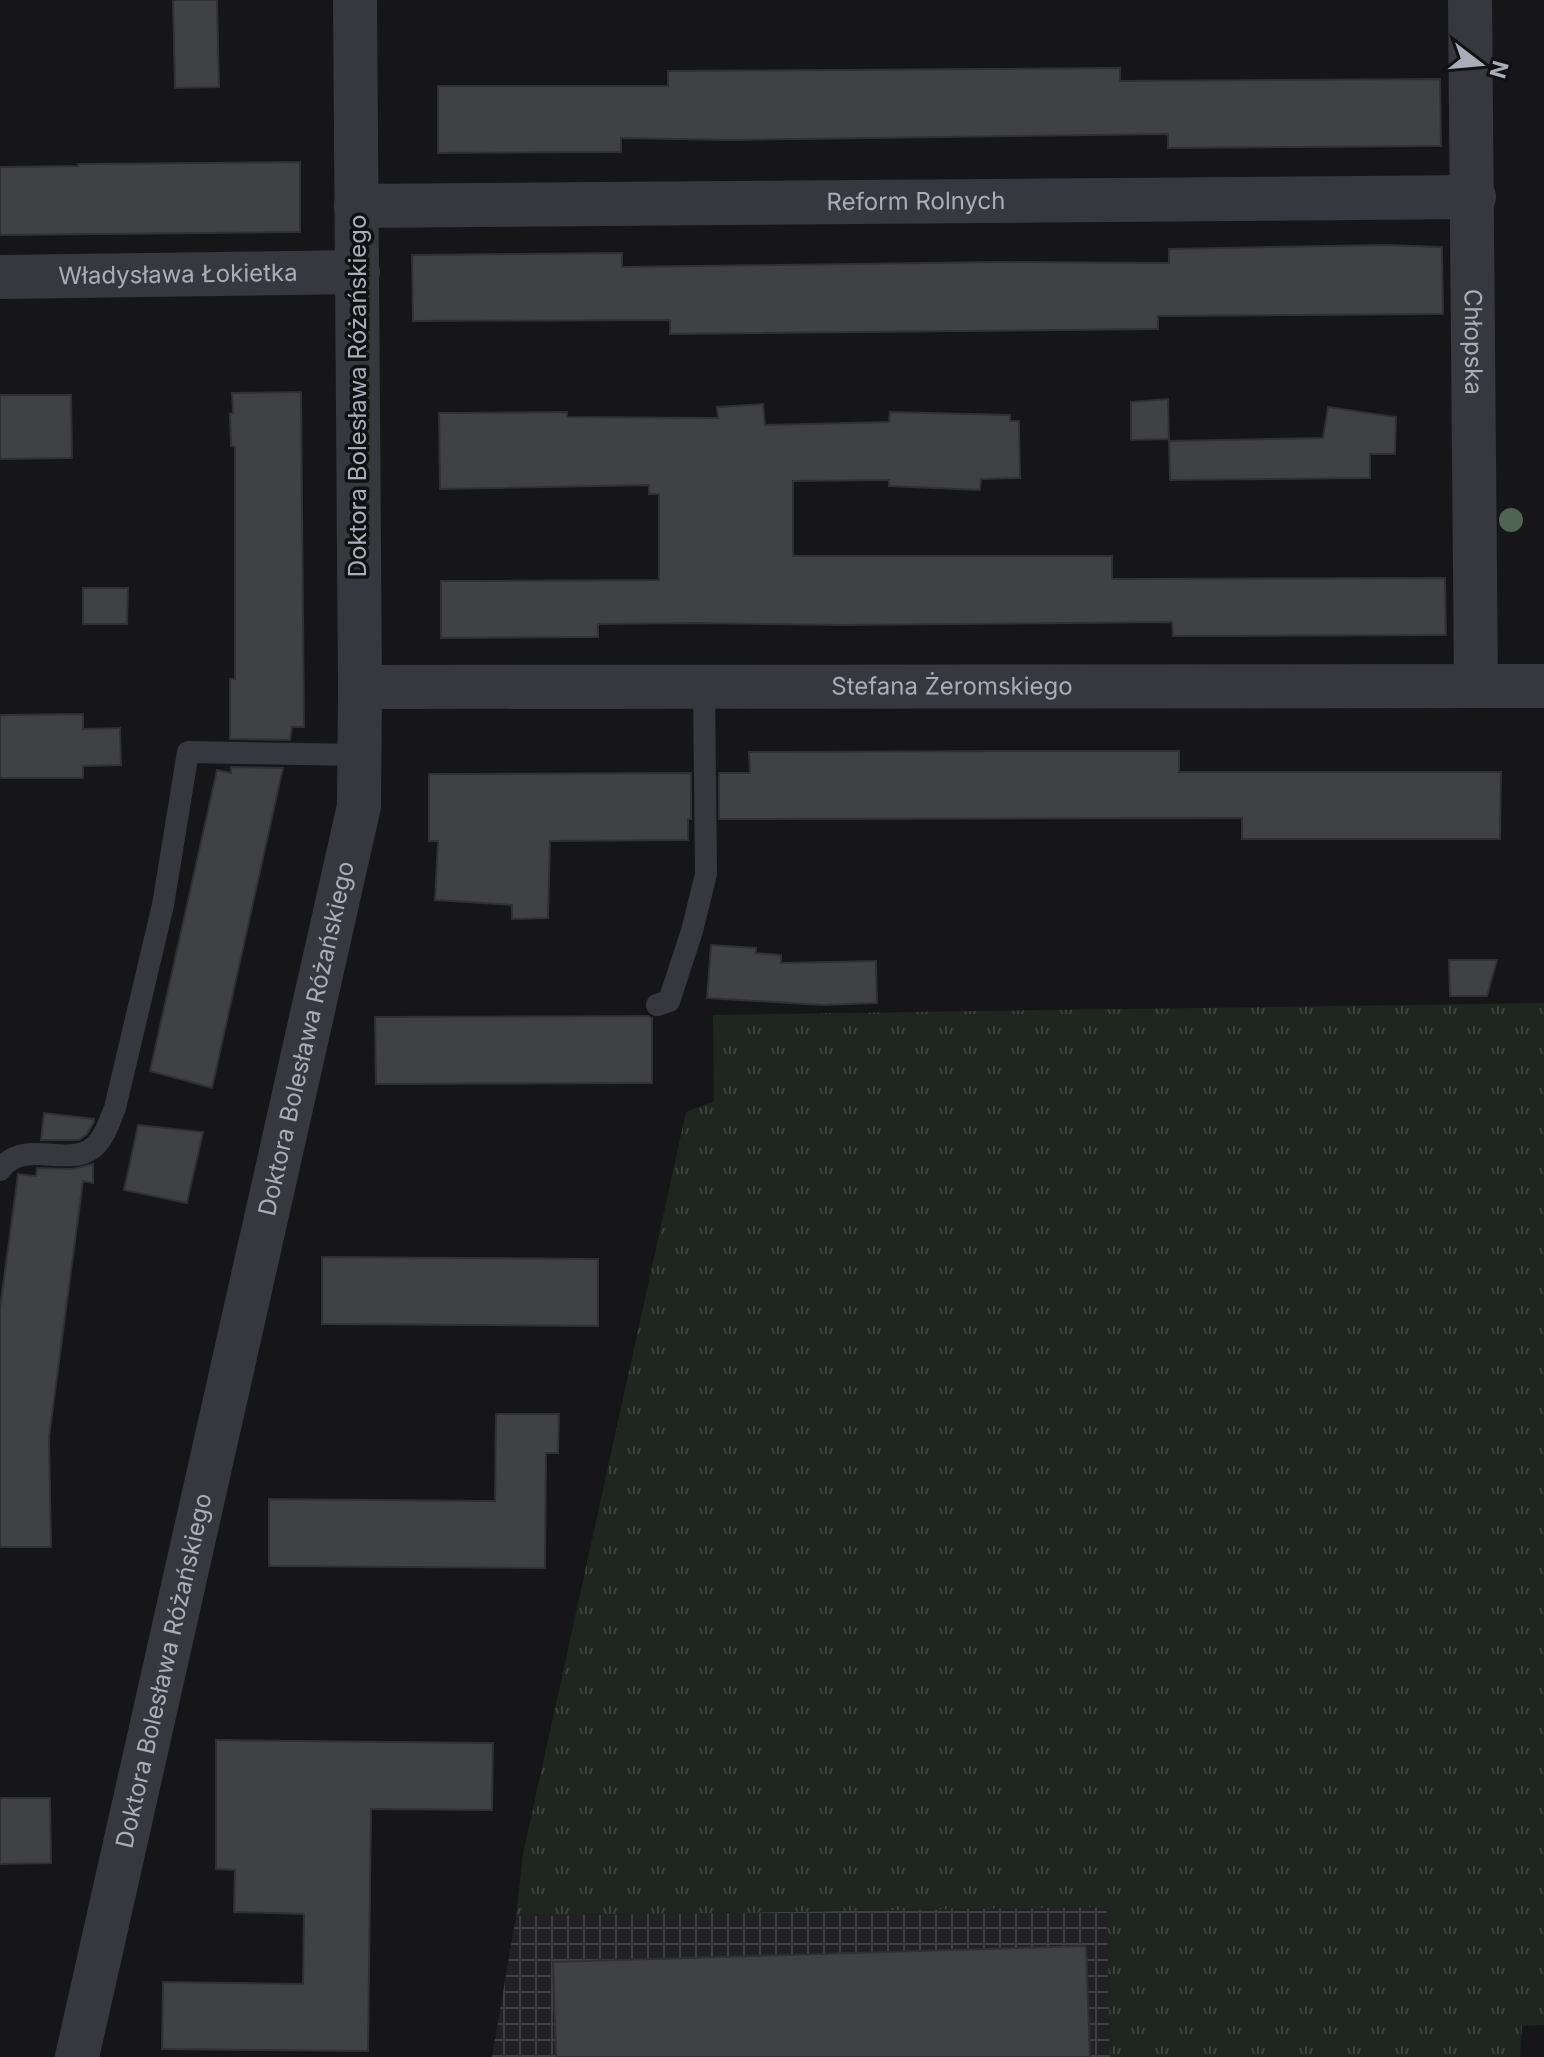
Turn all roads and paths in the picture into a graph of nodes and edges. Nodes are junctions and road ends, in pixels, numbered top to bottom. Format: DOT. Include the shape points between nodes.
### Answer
graph roads {
  1 [pos="355,0"];
  2 [pos="1470,0"];
  3 [pos="1474,197"];
  4 [pos="356,206"];
  5 [pos="358,272"];
  6 [pos="0,277"];
  7 [pos="1476,686"];
  8 [pos="1544,686"];
  9 [pos="360,687"];
  10 [pos="704,687"];
  11 [pos="360,755"];
  12 [pos="657,1005"];
  13 [pos="0,1170"];
  14 [pos="77,2057"];
  1 -- 4 [label="street, Doktora Bolesława Różańskiego"];
  2 -- 3 [label="street, Chłopska"];
  3 -- 4 [label="street, Reform Rolnych"];
  3 -- 7 [label="street, Chłopska"];
  4 -- 5 [label="street, Doktora Bolesława Różańskiego"];
  5 -- 6 [label="street, Władysława Łokietka"];
  5 -- 9 [label="street, Doktora Bolesława Różańskiego"];
  7 -- 8 [label="street, Stefana Żeromskiego"];
  7 -- 10 [label="street, Stefana Żeromskiego"];
  9 -- 10 [label="street, Stefana Żeromskiego"];
  9 -- 11 [label="street, Doktora Bolesława Różańskiego"];
  10 -- 12 [label="lane" via="706,874 669,1001"];
  11 -- 13 [label="lane" via="188,752 163,905 106,1132 93,1148 78,1154 22,1154"];
  11 -- 14 [label="street, Doktora Bolesława Różańskiego" via="351,848"];
}
